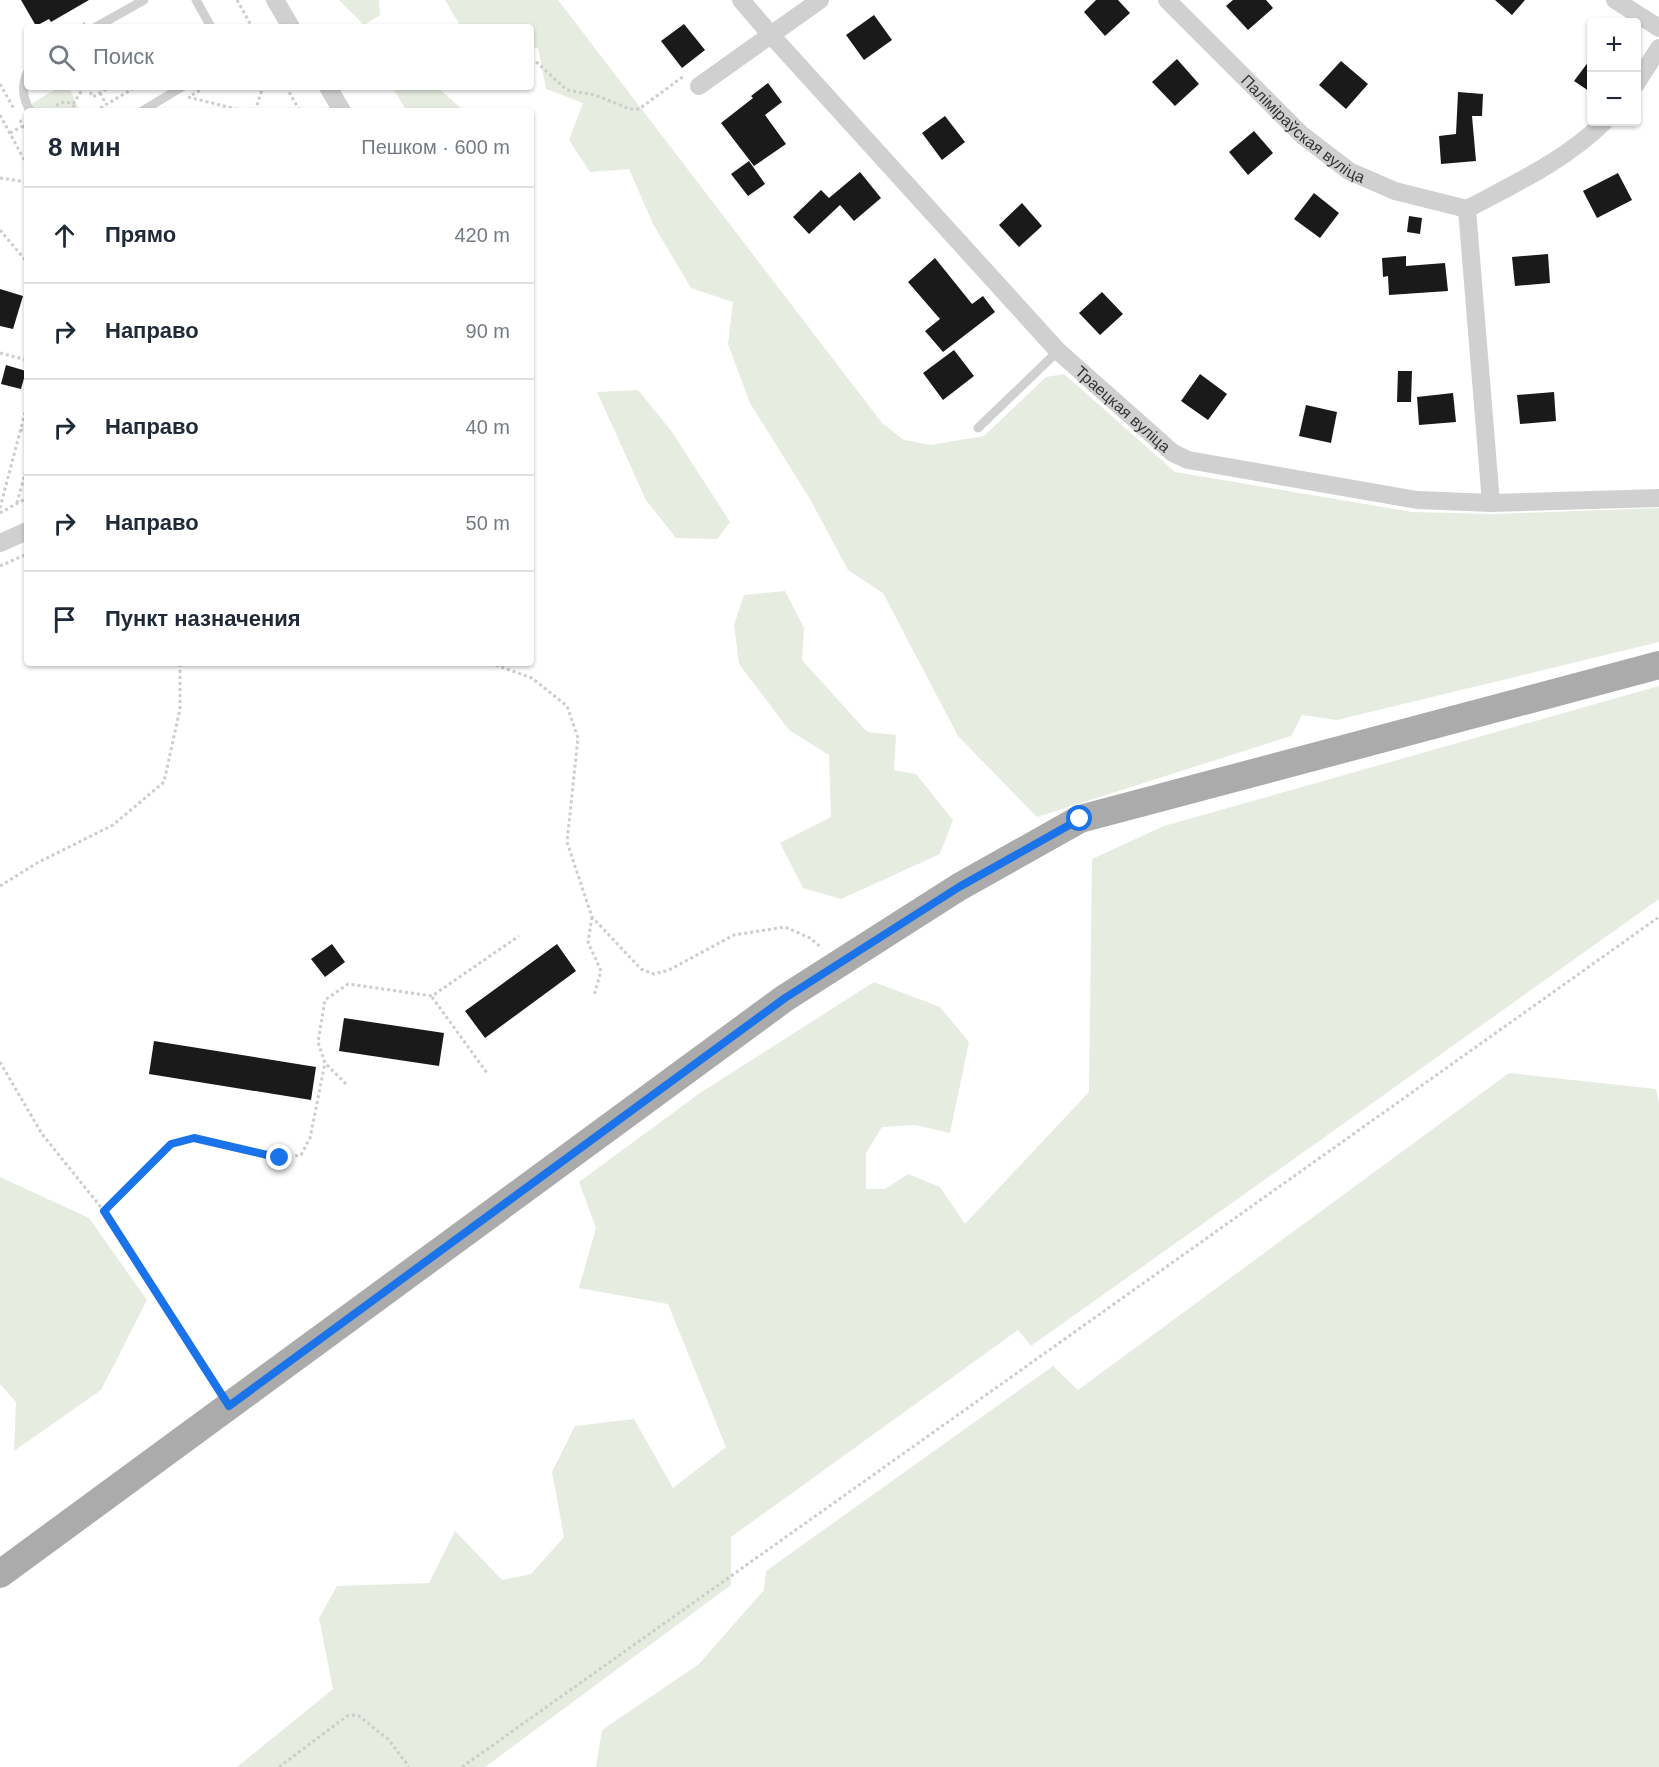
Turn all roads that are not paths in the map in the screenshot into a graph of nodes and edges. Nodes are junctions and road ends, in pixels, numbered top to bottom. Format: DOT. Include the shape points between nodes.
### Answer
graph roads {
  1 [pos="144,0"];
  2 [pos="196,0"];
  3 [pos="275,0"];
  4 [pos="741,0"];
  5 [pos="820,0"];
  6 [pos="1167,0"];
  7 [pos="1615,0"];
  8 [pos="101,24"];
  9 [pos="209,24"];
  10 [pos="289,24"];
  11 [pos="1659,28"];
  12 [pos="771,35"];
  13 [pos="1659,48"];
  14 [pos="1641,76"];
  15 [pos="24,81"];
  16 [pos="699,86"];
  17 [pos="177,90"];
  18 [pos="330,90"];
  19 [pos="28,108"];
  20 [pos="147,108"];
  21 [pos="340,108"];
  22 [pos="1600,126"];
  23 [pos="1467,209"];
  24 [pos="1058,351"];
  25 [pos="978,428"];
  26 [pos="1659,498"];
  27 [pos="1491,503"];
  28 [pos="24,532"];
  29 [pos="0,543"];
  30 [pos="1659,665"];
  31 [pos="0,1574"];
  1 -- 8 [label="lane"];
  2 -- 9 [label="lane"];
  3 -- 10 [label="street"];
  4 -- 12 [label="street, Траецкая вуліца"];
  5 -- 12 [label="street"];
  6 -- 23 [label="street, Паліміраўская вуліца" via="1302,135 1349,171 1395,191"];
  7 -- 11 [label="street"];
  12 -- 16 [label="street"];
  12 -- 24 [label="street, Траецкая вуліца"];
  13 -- 14 [label="street"];
  15 -- 19 [label="lane"];
  17 -- 20 [label="lane"];
  18 -- 21 [label="street"];
  22 -- 23 [label="street" via="1538,170"];
  23 -- 27 [label="street"];
  24 -- 25 [label="lane"];
  24 -- 27 [label="street, Траецкая вуліца" via="1173,453 1188,460 1417,500"];
  26 -- 27 [label="street, Траецкая вуліца"];
  28 -- 29 [label="street"];
  30 -- 31 [label="main road" via="1080,819 959,887 785,998"];
}
